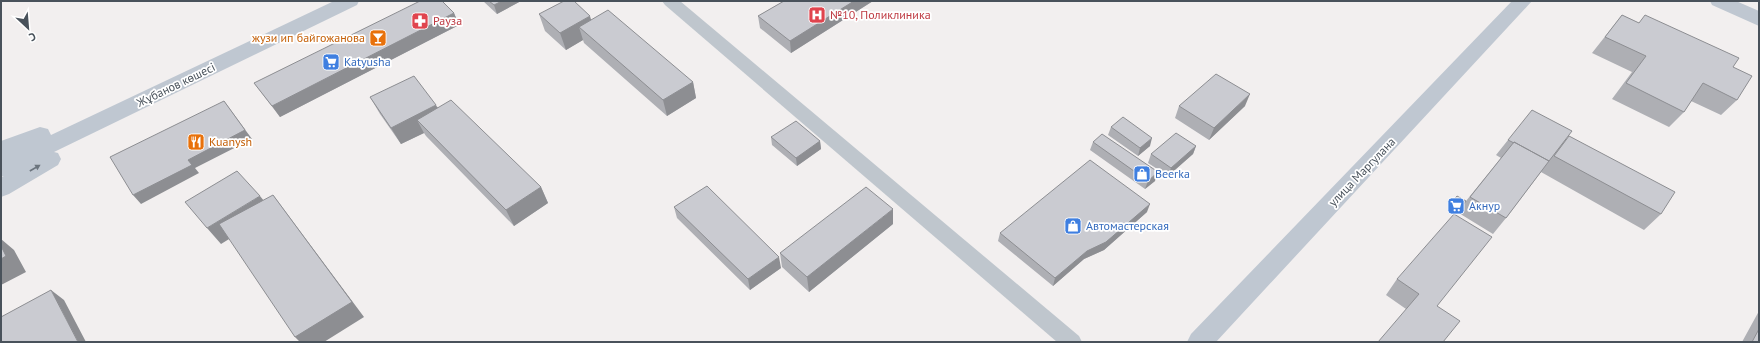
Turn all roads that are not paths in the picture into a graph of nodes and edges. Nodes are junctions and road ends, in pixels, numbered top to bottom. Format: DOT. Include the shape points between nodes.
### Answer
graph roads {
  1 [pos="350,1"];
  2 [pos="670,1"];
  3 [pos="1523,1"];
  4 [pos="1719,1"];
  5 [pos="1759,19"];
  6 [pos="178,84"];
  7 [pos="1,150"];
  8 [pos="1,168"];
  9 [pos="1,188"];
  10 [pos="1072,342"];
  11 [pos="1200,342"];
  1 -- 6 [label="main road, Жұбанов көшесі"];
  2 -- 10 [label="street"];
  3 -- 11 [label="main road, улица Маргулана"];
  4 -- 5 [label="main road"];
  6 -- 7 [label="main road"];
  6 -- 8 [label="main road, Жұбанов көшесі"];
  9 -- 6 [label="main road, one-way"];
}
